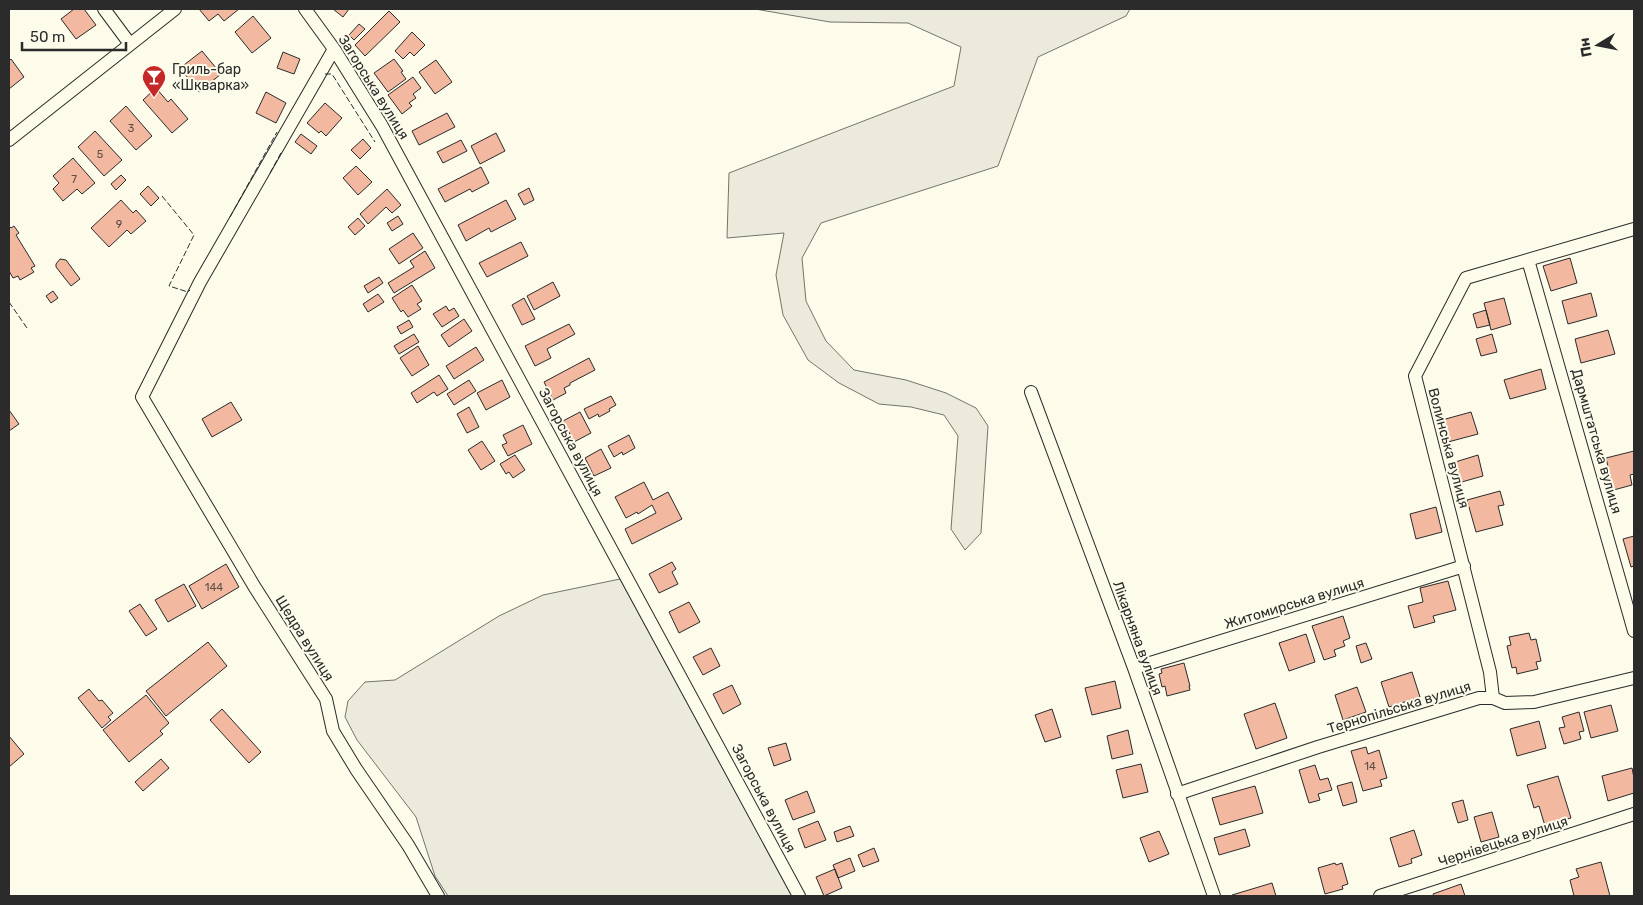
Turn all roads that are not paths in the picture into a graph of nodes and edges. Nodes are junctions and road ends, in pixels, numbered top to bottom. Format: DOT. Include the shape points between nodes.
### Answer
graph roads {
  1 [pos="104,9"];
  2 [pos="175,9"];
  3 [pos="305,9"];
  4 [pos="130,44"];
  5 [pos="334,49"];
  6 [pos="9,140"];
  7 [pos="1634,229"];
  8 [pos="1528,260"];
  9 [pos="1031,392"];
  10 [pos="1464,566"];
  11 [pos="1634,631"];
  12 [pos="1134,668"];
  13 [pos="1634,678"];
  14 [pos="1493,698"];
  15 [pos="1177,794"];
  16 [pos="1634,814"];
  17 [pos="438,896"];
  18 [pos="799,896"];
  19 [pos="1214,896"];
  20 [pos="1380,896"];
  1 -- 4 [label="street"];
  2 -- 4 [label="street"];
  3 -- 5 [label="street, Загорська вулиця"];
  4 -- 6 [label="street"];
  5 -- 17 [label="street, Щедра вулиця" via="200,282 142,397 254,586 326,699 333,731"];
  5 -- 18 [label="street, Загорська вулиця" via="382,126"];
  7 -- 8 [label="street, Волинська вулиця"];
  8 -- 10 [label="street, Волинська вулиця" via="1466,278 1415,376"];
  8 -- 11 [label="street, Дармштатська вулиця"];
  9 -- 12 [label="street, Лікарняна вулиця"];
  10 -- 12 [label="street, Житомирська вулиця"];
  10 -- 14 [label="street, Волинська вулиця" via="1490,672"];
  12 -- 15 [label="street, Лікарняна вулиця"];
  13 -- 14 [label="street, Тернопільська вулиця" via="1534,702 1504,703"];
  14 -- 15 [label="street, Тернопільська вулиця" via="1479,698"];
  15 -- 19 [label="street, Лікарняна вулиця"];
  16 -- 20 [label="street, Чернівецька вулиця"];
}
